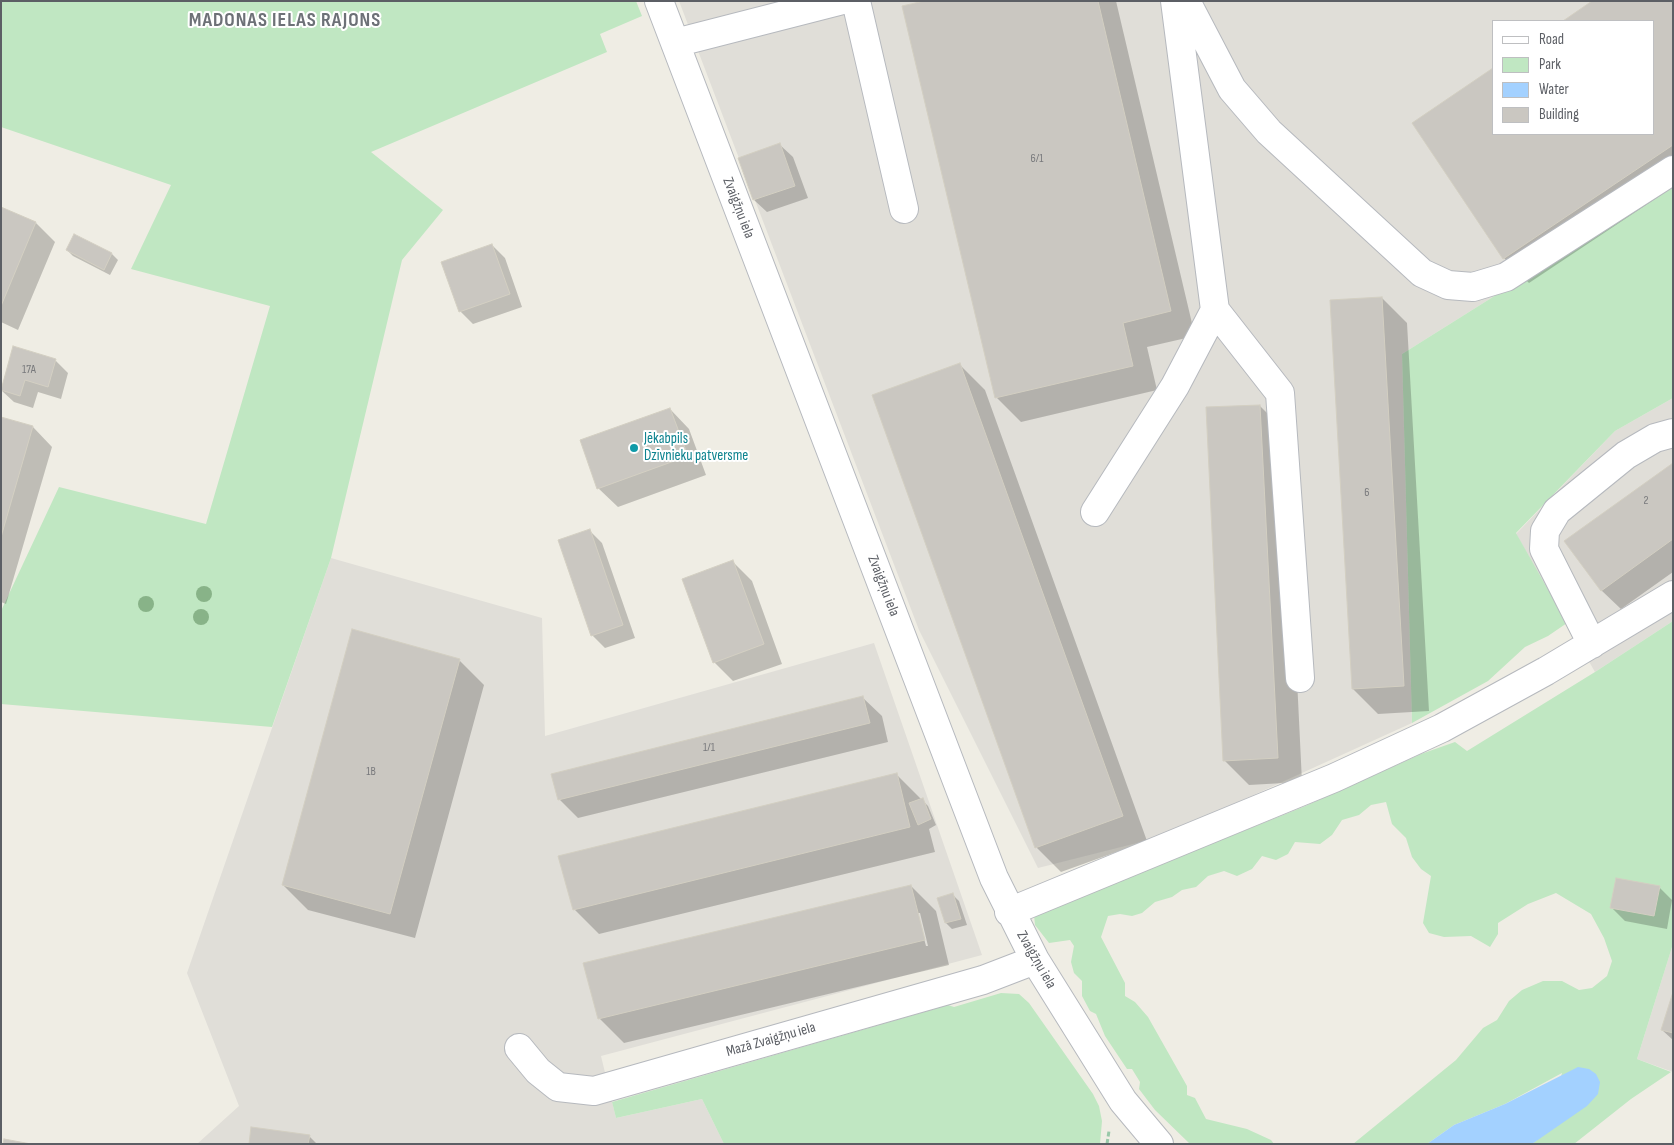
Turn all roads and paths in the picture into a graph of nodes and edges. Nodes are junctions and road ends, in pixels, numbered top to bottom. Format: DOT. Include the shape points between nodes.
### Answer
graph roads {
  1 [pos="659,1"];
  2 [pos="839,1"];
  3 [pos="856,1"];
  4 [pos="1175,1"];
  5 [pos="1186,1"];
  6 [pos="675,43"];
  7 [pos="1673,170"];
  8 [pos="904,209"];
  9 [pos="1215,310"];
  10 [pos="1673,433"];
  11 [pos="1095,512"];
  12 [pos="1673,595"];
  13 [pos="1592,644"];
  14 [pos="1300,678"];
  15 [pos="1009,912"];
  16 [pos="1034,960"];
  17 [pos="519,1048"];
  18 [pos="1159,1144"];
  1 -- 6 [label="street, Zvaigžņu iela"];
  2 -- 6 [label="street"];
  3 -- 8 [label="street"];
  4 -- 9 [label="street"];
  5 -- 7 [label="street" via="1232,89 1270,132 1422,273 1448,285 1474,287 1506,276"];
  6 -- 15 [label="street, Zvaigžņu iela"];
  9 -- 11 [label="street" via="1175,386"];
  9 -- 14 [label="street" via="1280,393"];
  10 -- 13 [label="street" via="1656,438 1626,455 1558,512 1545,531 1544,549"];
  12 -- 13 [label="street"];
  13 -- 15 [label="street" via="1442,728 1334,778"];
  15 -- 16 [label="street, Zvaigžņu iela"];
  16 -- 17 [label="street, Mazā Zvaigžņu iela" via="983,980 594,1091 558,1087 538,1071"];
  16 -- 18 [label="street, Zvaigžņu iela" via="1123,1101"];
}
